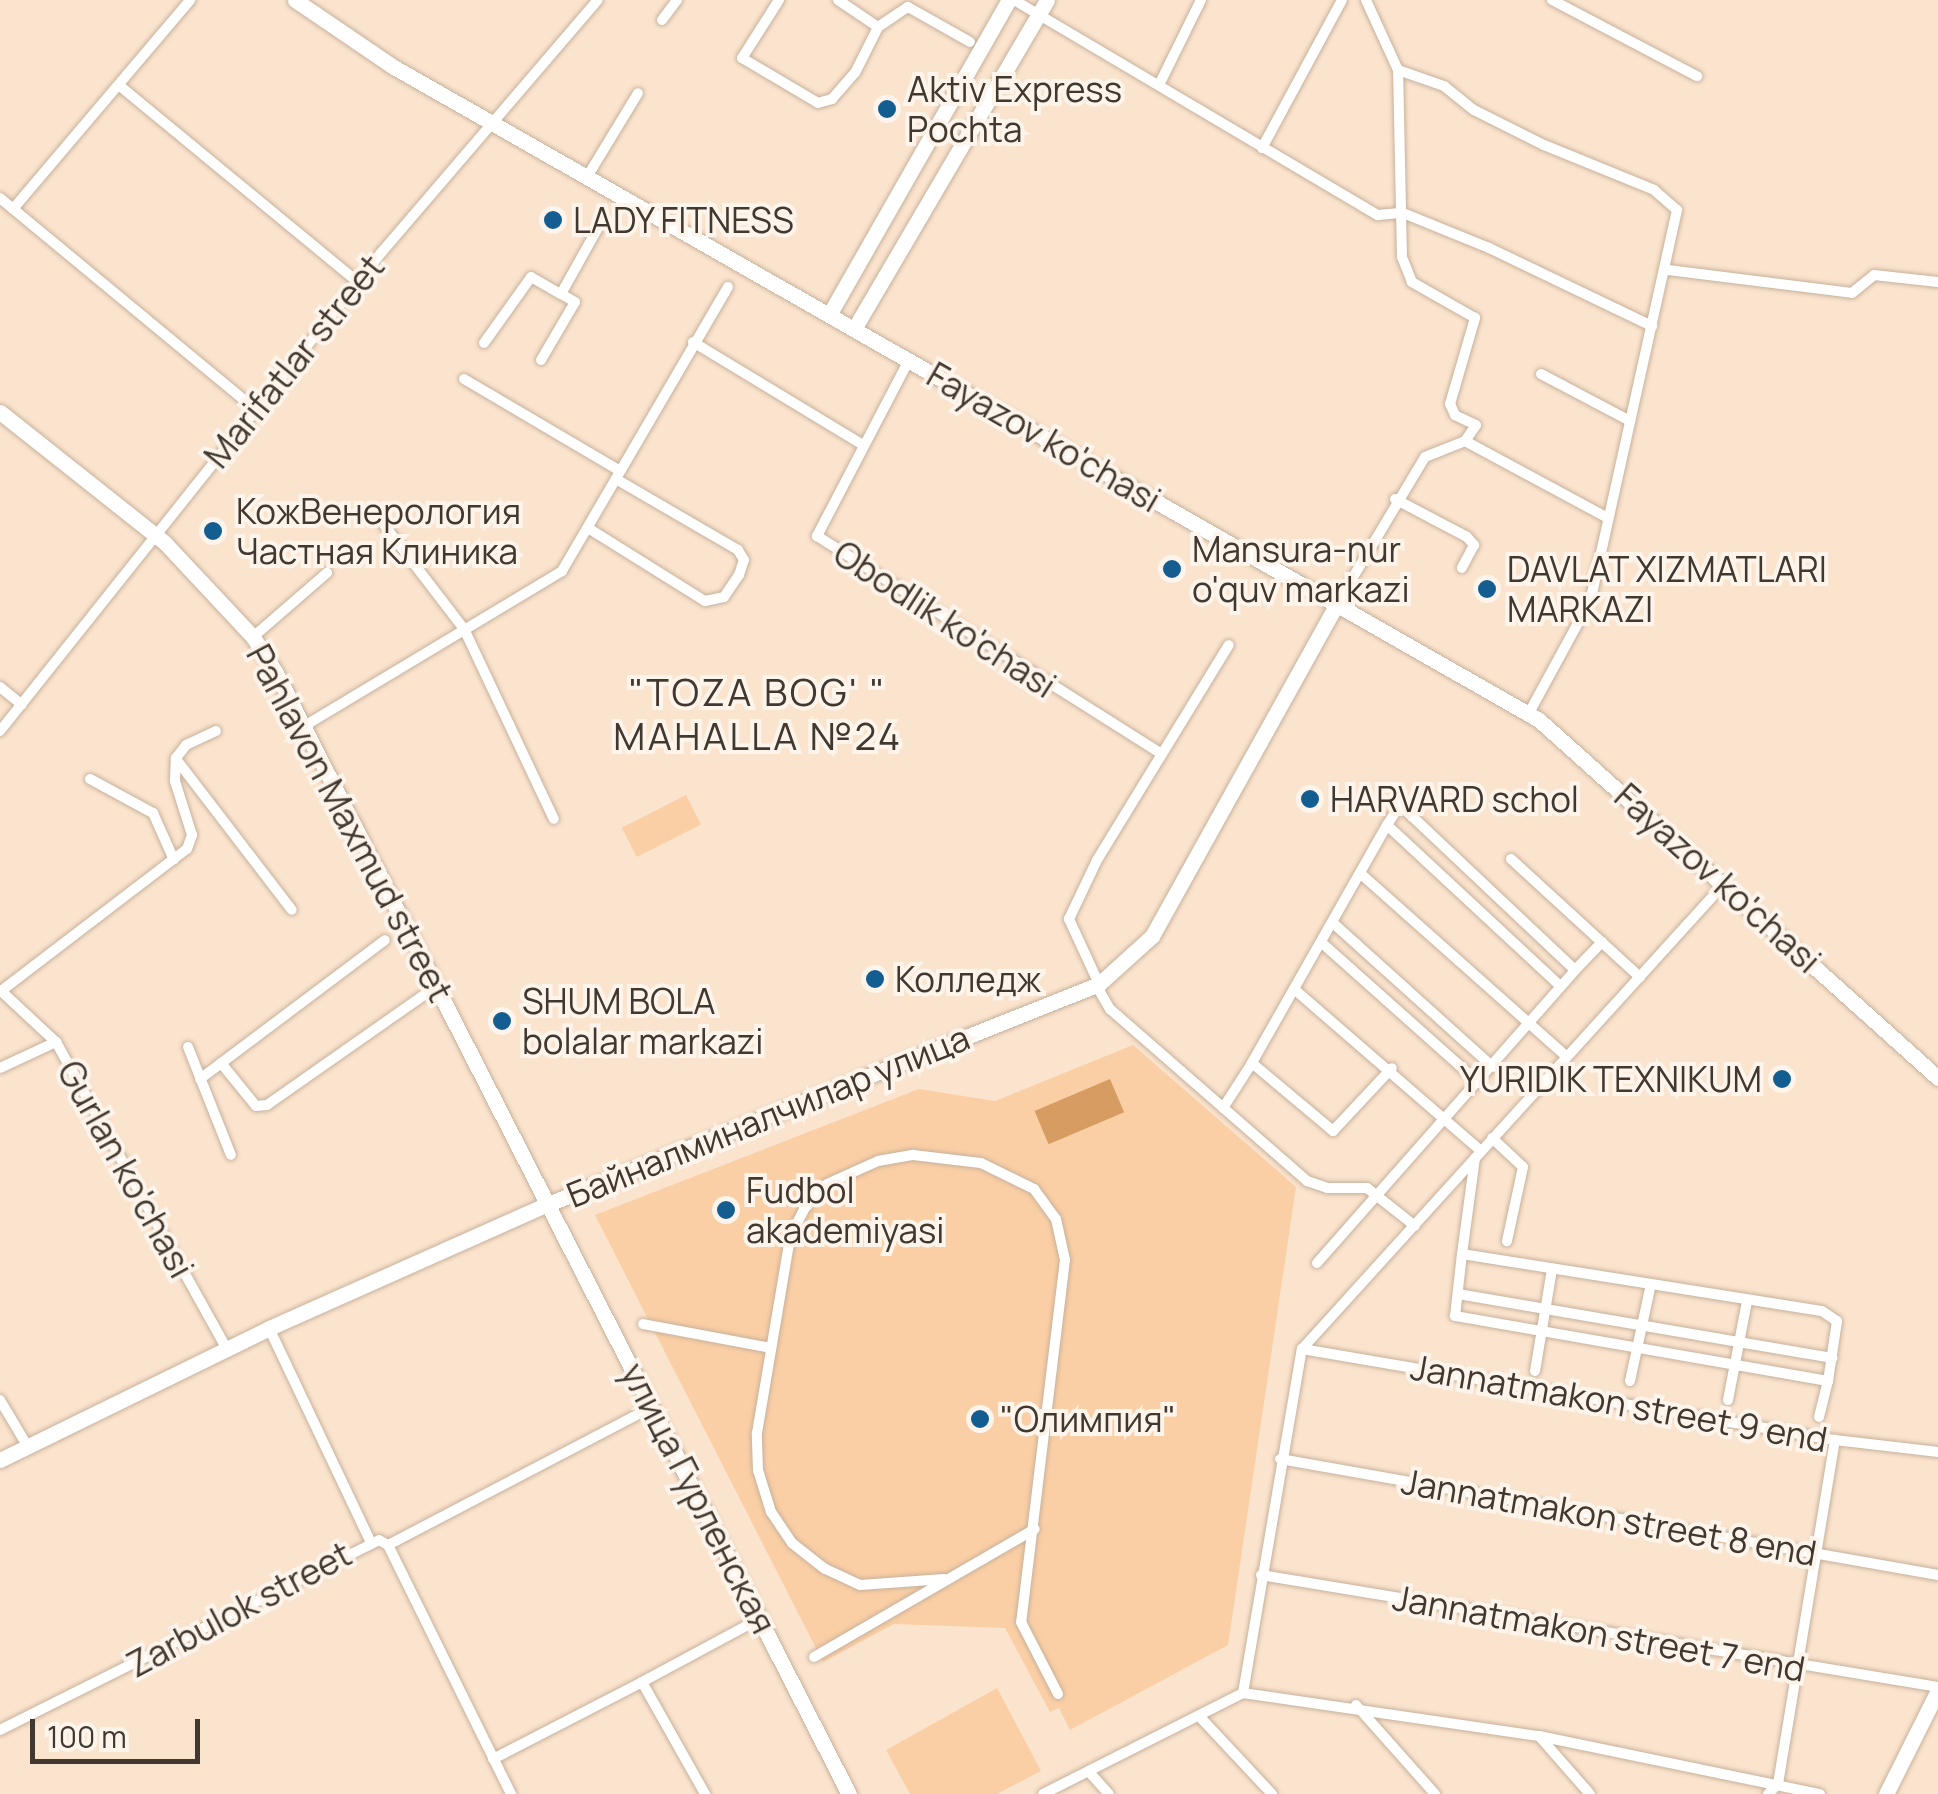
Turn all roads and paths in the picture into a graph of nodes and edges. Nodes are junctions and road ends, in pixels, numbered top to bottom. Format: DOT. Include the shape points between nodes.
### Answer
graph roads {
  1 [pos="190,0"];
  2 [pos="296,0"];
  3 [pos="598,0"];
  4 [pos="676,0"];
  5 [pos="779,0"];
  6 [pos="838,0"];
  7 [pos="1011,0"];
  8 [pos="1047,0"];
  9 [pos="1202,0"];
  10 [pos="1342,0"];
  11 [pos="1366,0"];
  12 [pos="1552,0"];
  13 [pos="1039,16"];
  14 [pos="662,20"];
  15 [pos="878,26"];
  16 [pos="970,42"];
  17 [pos="1398,70"];
  18 [pos="1697,76"];
  19 [pos="120,86"];
  20 [pos="1159,86"];
  21 [pos="638,94"];
  22 [pos="492,123"];
  23 [pos="1262,148"];
  24 [pos="587,177"];
  25 [pos="0,198"];
  26 [pos="13,209"];
  27 [pos="1403,213"];
  28 [pos="604,216"];
  29 [pos="1668,270"];
  30 [pos="358,282"];
  31 [pos="1938,282"];
  32 [pos="728,287"];
  33 [pos="560,294"];
  34 [pos="829,315"];
  35 [pos="1652,326"];
  36 [pos="854,329"];
  37 [pos="693,342"];
  38 [pos="484,343"];
  39 [pos="542,360"];
  40 [pos="908,360"];
  41 [pos="1541,374"];
  42 [pos="464,379"];
  43 [pos="254,408"];
  44 [pos="0,412"];
  45 [pos="1630,421"];
  46 [pos="1464,441"];
  47 [pos="860,443"];
  48 [pos="618,475"];
  49 [pos="1395,499"];
  50 [pos="378,517"];
  51 [pos="1608,518"];
  52 [pos="588,528"];
  53 [pos="154,534"];
  54 [pos="1462,568"];
  55 [pos="327,572"];
  56 [pos="1337,604"];
  57 [pos="464,629"];
  58 [pos="253,637"];
  59 [pos="1229,646"];
  60 [pos="0,688"];
  61 [pos="22,705"];
  62 [pos="1529,714"];
  63 [pos="306,725"];
  64 [pos="0,731"];
  65 [pos="216,731"];
  66 [pos="1162,754"];
  67 [pos="176,758"];
  68 [pos="90,780"];
  69 [pos="554,819"];
  70 [pos="1387,825"];
  71 [pos="1511,859"];
  72 [pos="174,860"];
  73 [pos="1361,874"];
  74 [pos="1724,884"];
  75 [pos="292,910"];
  76 [pos="1333,923"];
  77 [pos="385,940"];
  78 [pos="1322,942"];
  79 [pos="1602,942"];
  80 [pos="1575,970"];
  81 [pos="1640,977"];
  82 [pos="1098,985"];
  83 [pos="436,986"];
  84 [pos="1560,986"];
  85 [pos="1294,989"];
  86 [pos="1,990"];
  87 [pos="1530,1025"];
  88 [pos="56,1042"];
  89 [pos="188,1048"];
  90 [pos="1566,1056"];
  91 [pos="221,1063"];
  92 [pos="1252,1063"];
  93 [pos="1493,1067"];
  94 [pos="0,1068"];
  95 [pos="1392,1068"];
  96 [pos="1938,1078"];
  97 [pos="200,1079"];
  98 [pos="1479,1083"];
  99 [pos="1223,1108"];
  100 [pos="1447,1118"];
  101 [pos="1492,1138"];
  102 [pos="1478,1154"];
  103 [pos="231,1155"];
  104 [pos="1379,1196"];
  105 [pos="548,1204"];
  106 [pos="1416,1226"];
  107 [pos="1507,1241"];
  108 [pos="1462,1254"];
  109 [pos="1317,1263"];
  110 [pos="1552,1269"];
  111 [pos="1650,1284"];
  112 [pos="1458,1294"];
  113 [pos="1747,1300"];
  114 [pos="1548,1307"];
  115 [pos="1644,1323"];
  116 [pos="643,1324"];
  117 [pos="270,1328"];
  118 [pos="1542,1330"];
  119 [pos="1740,1342"];
  120 [pos="1638,1346"];
  121 [pos="771,1348"];
  122 [pos="227,1349"];
  123 [pos="1302,1349"];
  124 [pos="1833,1358"];
  125 [pos="1734,1364"];
  126 [pos="1535,1371"];
  127 [pos="1828,1380"];
  128 [pos="1630,1381"];
  129 [pos="0,1400"];
  130 [pos="1728,1400"];
  131 [pos="652,1407"];
  132 [pos="1819,1417"];
  133 [pos="1834,1440"];
  134 [pos="28,1446"];
  135 [pos="1938,1452"];
  136 [pos="1280,1459"];
  137 [pos="0,1460"];
  138 [pos="1035,1529"];
  139 [pos="370,1541"];
  140 [pos="388,1544"];
  141 [pos="1818,1553"];
  142 [pos="1261,1574"];
  143 [pos="1938,1574"];
  144 [pos="944,1579"];
  145 [pos="762,1618"];
  146 [pos="814,1656"];
  147 [pos="1799,1668"];
  148 [pos="642,1682"];
  149 [pos="1938,1688"];
  150 [pos="1243,1693"];
  151 [pos="1058,1694"];
  152 [pos="1356,1705"];
  153 [pos="1199,1716"];
  154 [pos="0,1730"];
  155 [pos="1539,1736"];
  156 [pos="494,1758"];
  157 [pos="1090,1773"];
  158 [pos="1778,1784"];
  159 [pos="511,1794"];
  160 [pos="705,1794"];
  161 [pos="849,1794"];
  162 [pos="1043,1794"];
  163 [pos="1110,1794"];
  164 [pos="1272,1794"];
  165 [pos="1435,1794"];
  166 [pos="1590,1794"];
  167 [pos="1768,1794"];
  168 [pos="1820,1794"];
  169 [pos="1886,1794"];
  1 -- 19 [label="street"];
  2 -- 22 [label="street, Fayazov ko'chasi"];
  3 -- 22 [label="street, Marifatlar street"];
  4 -- 14 [label="street"];
  5 -- 15 [label="street" via="742,58 818,104 832,99 854,72"];
  6 -- 15 [label="street"];
  7 -- 13 [label="street"];
  7 -- 34 [label="street"];
  8 -- 13 [label="street"];
  9 -- 20 [label="street"];
  10 -- 23 [label="street"];
  11 -- 17 [label="street"];
  12 -- 18 [label="street"];
  13 -- 20 [label="street"];
  13 -- 36 [label="street"];
  15 -- 16 [label="street" via="908,7"];
  17 -- 27 [label="street"];
  17 -- 29 [label="street" via="1444,86 1474,110 1654,190 1677,210"];
  19 -- 26 [label="street"];
  19 -- 30 [label="street"];
  20 -- 23 [label="street"];
  21 -- 24 [label="street"];
  22 -- 24 [label="street, Fayazov ko'chasi"];
  22 -- 30 [label="street, Marifatlar street"];
  23 -- 27 [label="street" via="1378,214"];
  24 -- 34 [label="street, Fayazov ko'chasi"];
  25 -- 26 [label="street"];
  26 -- 43 [label="street"];
  27 -- 35 [label="street"];
  27 -- 46 [label="street" via="1402,256 1412,282 1475,318 1450,404 1455,415 1470,416 1476,425"];
  28 -- 33 [label="street"];
  29 -- 31 [label="street" via="1852,293 1874,275"];
  29 -- 35 [label="street"];
  30 -- 43 [label="street, Marifatlar street"];
  32 -- 37 [label="street"];
  33 -- 38 [label="street" via="531,278"];
  33 -- 39 [label="street" via="574,302"];
  34 -- 36 [label="street, Fayazov ko'chasi"];
  35 -- 45 [label="street"];
  36 -- 40 [label="street, Fayazov ko'chasi"];
  37 -- 47 [label="street"];
  37 -- 48 [label="street"];
  40 -- 47 [label="street, Obodlik ko'chasi"];
  40 -- 56 [label="street, Fayazov ko'chasi"];
  41 -- 45 [label="street"];
  42 -- 48 [label="street"];
  43 -- 53 [label="street, Marifatlar street"];
  44 -- 53 [label="street, Pahlavon Maxmud street"];
  45 -- 51 [label="street"];
  46 -- 49 [label="street, Байналминалчилар улица" via="1425,457"];
  46 -- 51 [label="street"];
  47 -- 66 [label="street, Obodlik ko'chasi" via="816,536"];
  48 -- 52 [label="street"];
  48 -- 52 [label="street" via="738,550 744,560 739,575 724,597 705,601"];
  49 -- 54 [label="street" via="1468,537 1474,545"];
  49 -- 56 [label="street, Байналминалчилар улица"];
  50 -- 57 [label="street"];
  51 -- 62 [label="street" via="1590,601"];
  52 -- 57 [label="street" via="562,571"];
  53 -- 58 [label="street, Pahlavon Maxmud street"];
  53 -- 61 [label="street, Marifatlar street"];
  55 -- 58 [label="street"];
  56 -- 62 [label="street, Fayazov ko'chasi"];
  56 -- 82 [label="street, Байналминалчилар улица" via="1152,936"];
  57 -- 63 [label="street"];
  57 -- 69 [label="street"];
  58 -- 63 [label="street, Pahlavon Maxmud street"];
  59 -- 66 [label="street"];
  60 -- 61 [label="street"];
  61 -- 64 [label="street, Marifatlar street"];
  62 -- 74 [label="street, Fayazov ko'chasi" via="1570,741"];
  63 -- 83 [label="street, Pahlavon Maxmud street"];
  65 -- 67 [label="street" via="186,745"];
  66 -- 82 [label="street" via="1068,919"];
  67 -- 72 [label="street" via="175,781 192,835"];
  67 -- 75 [label="street"];
  68 -- 72 [label="street" via="153,813"];
  70 -- 73 [label="street"];
  70 -- 80 [label="street" via="1400,805"];
  70 -- 84 [label="street"];
  71 -- 79 [label="street"];
  72 -- 86 [label="street"];
  73 -- 76 [label="street"];
  73 -- 87 [label="street"];
  74 -- 81 [label="street"];
  74 -- 96 [label="street, Fayazov ko'chasi"];
  76 -- 78 [label="street"];
  76 -- 93 [label="street"];
  77 -- 91 [label="street"];
  78 -- 85 [label="street"];
  78 -- 98 [label="street"];
  79 -- 80 [label="street"];
  79 -- 81 [label="street"];
  80 -- 84 [label="street"];
  81 -- 90 [label="street"];
  82 -- 99 [label="street" via="1110,1009"];
  82 -- 105 [label="street, Байналминалчилар улица"];
  83 -- 91 [label="street" via="267,1105 256,1106"];
  83 -- 105 [label="street, Pahlavon Maxmud street"];
  84 -- 87 [label="street"];
  85 -- 92 [label="street"];
  85 -- 95 [label="street"];
  86 -- 88 [label="street"];
  87 -- 90 [label="street"];
  87 -- 93 [label="street"];
  88 -- 94 [label="street, Gurlan ko'chasi"];
  88 -- 122 [label="street, Gurlan ko'chasi"];
  89 -- 97 [label="street"];
  90 -- 101 [label="street"];
  91 -- 97 [label="street"];
  92 -- 95 [label="street" via="1333,1131"];
  92 -- 99 [label="street"];
  93 -- 98 [label="street"];
  95 -- 100 [label="street"];
  97 -- 103 [label="street"];
  98 -- 100 [label="street"];
  99 -- 104 [label="street" via="1308,1180"];
  100 -- 102 [label="street"];
  100 -- 104 [label="street"];
  101 -- 102 [label="street"];
  101 -- 107 [label="street" via="1523,1167"];
  102 -- 106 [label="street"];
  102 -- 108 [label="street"];
  104 -- 106 [label="street"];
  104 -- 109 [label="street"];
  105 -- 117 [label="street, Байналминалчилар улица"];
  105 -- 131 [label="street, улица Гурленская"];
  106 -- 123 [label="street"];
  108 -- 110 [label="street"];
  108 -- 112 [label="street"];
  110 -- 111 [label="street"];
  110 -- 114 [label="street"];
  111 -- 113 [label="street"];
  111 -- 115 [label="street"];
  112 -- 114 [label="street"];
  112 -- 118 [label="street" via="1455,1316"];
  113 -- 119 [label="street"];
  113 -- 124 [label="street" via="1832,1315 1838,1332"];
  114 -- 115 [label="street"];
  114 -- 118 [label="street"];
  115 -- 119 [label="street"];
  115 -- 120 [label="street"];
  116 -- 121 [label="street"];
  117 -- 122 [label="street, Байналминалчилар улица"];
  117 -- 139 [label="street, Zarbulok street"];
  118 -- 120 [label="street"];
  118 -- 126 [label="street"];
  119 -- 124 [label="street"];
  119 -- 125 [label="street"];
  120 -- 125 [label="street"];
  120 -- 128 [label="street"];
  121 -- 138 [label="street" via="790,1237 827,1184 878,1161 913,1155 981,1163 1034,1190 1056,1220 1065,1260"];
  121 -- 144 [label="street" via="758,1470 771,1512 792,1543 860,1584"];
  122 -- 134 [label="street, Байналминалчилар улица"];
  123 -- 133 [label="street, Jannatmakon street 9 end"];
  123 -- 136 [label="street"];
  124 -- 127 [label="street"];
  125 -- 127 [label="street"];
  125 -- 130 [label="street"];
  127 -- 132 [label="street"];
  129 -- 134 [label="street"];
  131 -- 140 [label="street, Zarbulok street"];
  131 -- 145 [label="street, улица Гурленская"];
  133 -- 135 [label="street, Jannatmakon street 9 end"];
  133 -- 141 [label="street"];
  134 -- 137 [label="street, Байналминалчилар улица"];
  136 -- 141 [label="street, Jannatmakon street 8 end"];
  136 -- 142 [label="street"];
  138 -- 144 [label="street"];
  138 -- 151 [label="street" via="1022,1622"];
  139 -- 140 [label="street, Zarbulok street"];
  139 -- 154 [label="street, Zarbulok street"];
  140 -- 156 [label="street, Zarbulok street"];
  141 -- 143 [label="street, Jannatmakon street 8 end"];
  141 -- 147 [label="street"];
  142 -- 147 [label="street, Jannatmakon street 7 end"];
  142 -- 150 [label="street"];
  144 -- 146 [label="street"];
  145 -- 148 [label="street"];
  145 -- 161 [label="street, улица Гурленская"];
  147 -- 149 [label="street, Jannatmakon street 7 end"];
  147 -- 158 [label="street"];
  148 -- 156 [label="street"];
  148 -- 160 [label="street"];
  149 -- 169 [label="street"];
  150 -- 152 [label="street"];
  150 -- 153 [label="street"];
  152 -- 155 [label="street"];
  152 -- 165 [label="street"];
  153 -- 157 [label="street"];
  153 -- 164 [label="street"];
  155 -- 158 [label="street"];
  155 -- 166 [label="street"];
  156 -- 159 [label="street, Zarbulok street"];
  157 -- 162 [label="street"];
  157 -- 163 [label="street"];
  158 -- 167 [label="street"];
  158 -- 168 [label="street"];
}
